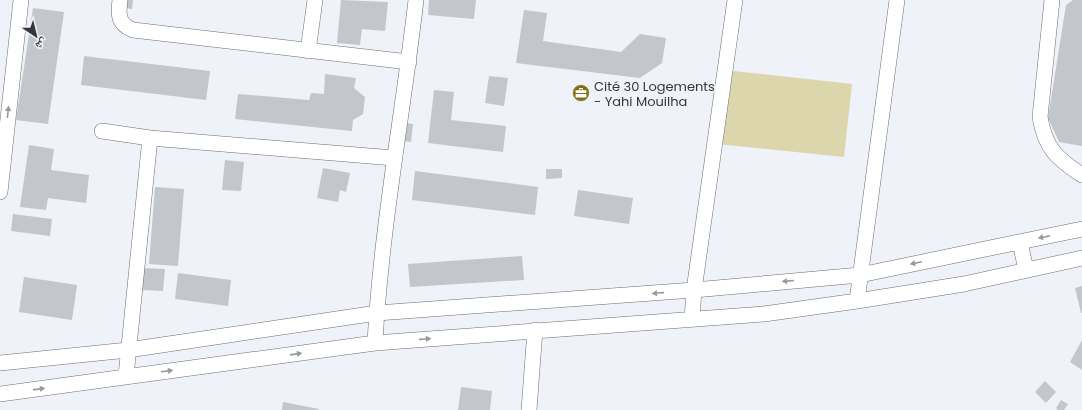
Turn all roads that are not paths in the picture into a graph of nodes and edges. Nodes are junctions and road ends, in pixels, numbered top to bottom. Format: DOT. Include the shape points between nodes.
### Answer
graph roads {
  1 [pos="21,0"];
  2 [pos="120,0"];
  3 [pos="315,0"];
  4 [pos="416,0"];
  5 [pos="735,0"];
  6 [pos="897,0"];
  7 [pos="1052,0"];
  8 [pos="308,51"];
  9 [pos="409,62"];
  10 [pos="102,131"];
  11 [pos="150,138"];
  12 [pos="394,158"];
  13 [pos="1082,175"];
  14 [pos="0,192"];
  15 [pos="1082,229"];
  16 [pos="1020,242"];
  17 [pos="1082,258"];
  18 [pos="1026,270"];
  19 [pos="860,275"];
  20 [pos="694,290"];
  21 [pos="857,301"];
  22 [pos="377,313"];
  23 [pos="692,319"];
  24 [pos="535,330"];
  25 [pos="375,343"];
  26 [pos="128,350"];
  27 [pos="0,363"];
  28 [pos="126,376"];
  29 [pos="0,394"];
  30 [pos="529,410"];
  14 -- 1 [label="street, one-way"];
  2 -- 8 [label="street" via="120,20 125,27 133,30"];
  3 -- 8 [label="street"];
  4 -- 9 [label="street"];
  5 -- 20 [label="street"];
  6 -- 19 [label="street"];
  7 -- 13 [label="street" via="1040,117 1043,134 1052,152"];
  8 -- 9 [label="street"];
  9 -- 12 [label="street"];
  10 -- 11 [label="street"];
  11 -- 12 [label="street"];
  11 -- 26 [label="street"];
  12 -- 22 [label="street"];
  15 -- 16 [label="street, one-way"];
  16 -- 18 [label="street"];
  16 -- 19 [label="street, one-way"];
  17 -- 18 [label="street"];
  18 -- 21 [label="street" via="964,284"];
  19 -- 20 [label="street, one-way"];
  19 -- 21 [label="street"];
  20 -- 22 [label="street, one-way"];
  20 -- 23 [label="street"];
  21 -- 23 [label="street" via="764,314"];
  22 -- 25 [label="street"];
  22 -- 26 [label="street"];
  23 -- 24 [label="street"];
  25 -- 24 [label="street, one-way"];
  24 -- 30 [label="street"];
  28 -- 25 [label="street, one-way"];
  26 -- 27 [label="street"];
  26 -- 28 [label="street"];
  29 -- 28 [label="street, one-way"];
}
